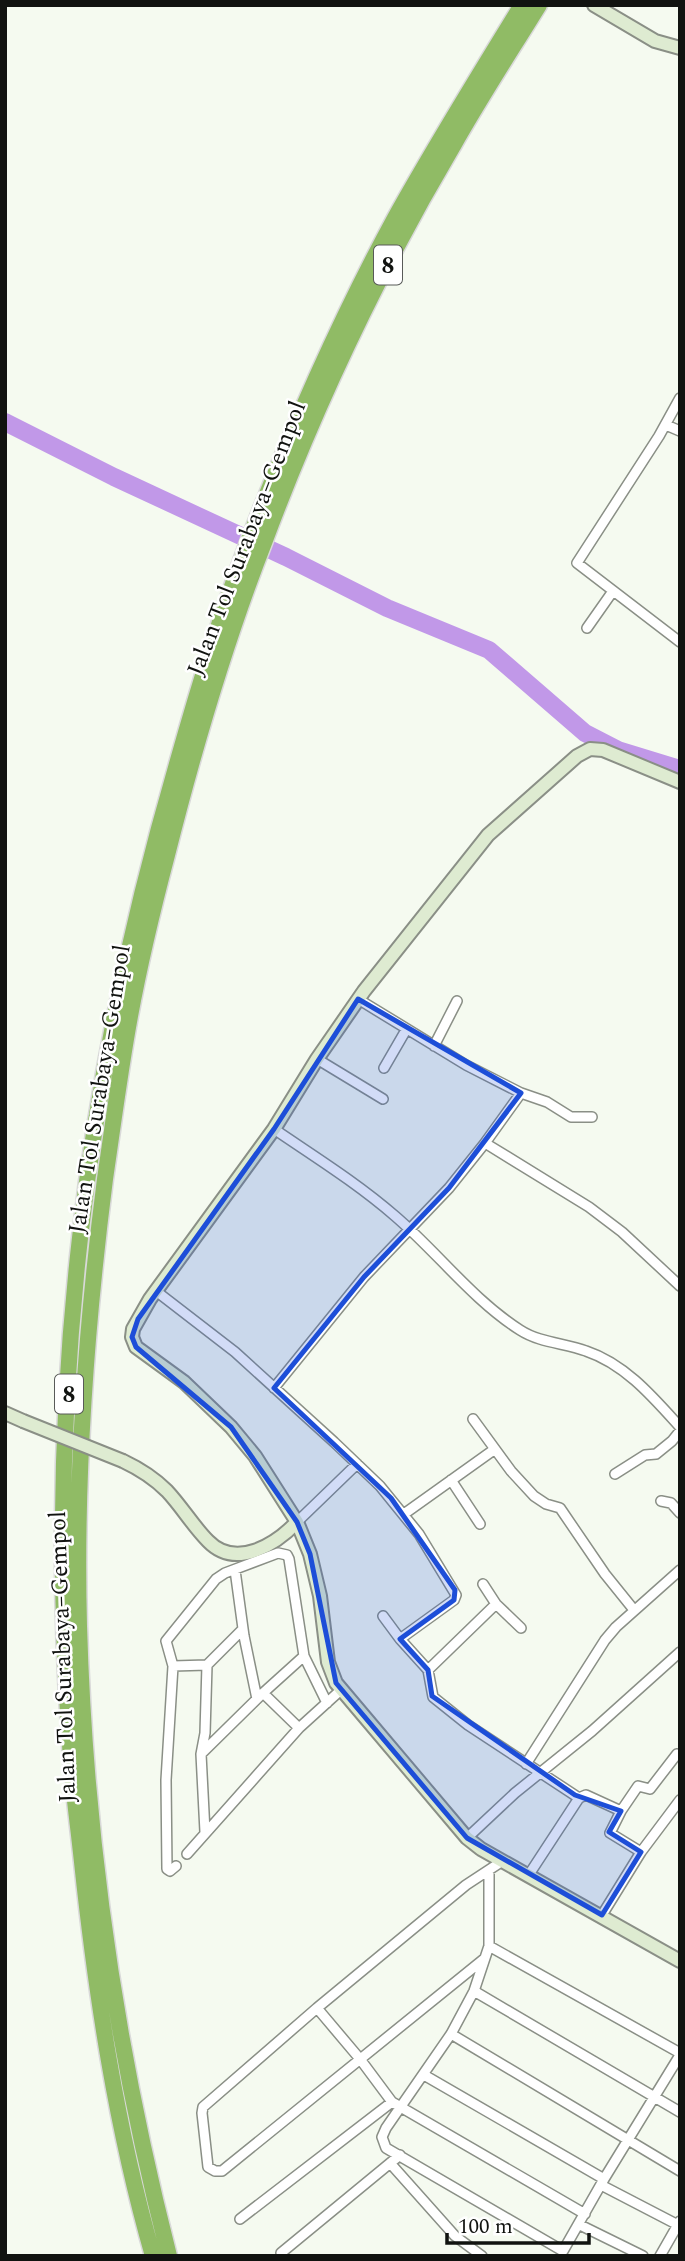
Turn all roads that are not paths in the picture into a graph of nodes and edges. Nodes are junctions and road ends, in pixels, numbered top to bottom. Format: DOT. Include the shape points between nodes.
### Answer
graph roads {
  1 [pos="522,5"];
  2 [pos="539,5"];
  3 [pos="594,5"];
  4 [pos="680,48"];
  5 [pos="680,397"];
  6 [pos="666,425"];
  7 [pos="680,431"];
  8 [pos="256,543"];
  9 [pos="613,592"];
  10 [pos="587,628"];
  11 [pos="680,642"];
  12 [pos="680,782"];
  13 [pos="358,999"];
  14 [pos="457,1001"];
  15 [pos="406,1030"];
  16 [pos="434,1046"];
  17 [pos="317,1059"];
  18 [pos="384,1068"];
  19 [pos="522,1093"];
  20 [pos="383,1098"];
  21 [pos="592,1117"];
  22 [pos="274,1129"];
  23 [pos="485,1143"];
  24 [pos="410,1230"];
  25 [pos="680,1286"];
  26 [pos="156,1291"];
  27 [pos="274,1388"];
  28 [pos="5,1413"];
  29 [pos="473,1419"];
  30 [pos="680,1429"];
  31 [pos="495,1449"];
  32 [pos="357,1464"];
  33 [pos="615,1474"];
  34 [pos="451,1480"];
  35 [pos="661,1501"];
  36 [pos="680,1513"];
  37 [pos="404,1514"];
  38 [pos="297,1522"];
  39 [pos="480,1524"];
  40 [pos="235,1570"];
  41 [pos="680,1570"];
  42 [pos="483,1584"];
  43 [pos="496,1605"];
  44 [pos="634,1611"];
  45 [pos="383,1616"];
  46 [pos="521,1628"];
  47 [pos="243,1629"];
  48 [pos="400,1639"];
  49 [pos="680,1652"];
  50 [pos="304,1656"];
  51 [pos="207,1665"];
  52 [pos="173,1666"];
  53 [pos="428,1670"];
  54 [pos="342,1689"];
  55 [pos="260,1696"];
  56 [pos="327,1703"];
  57 [pos="299,1728"];
  58 [pos="677,1754"];
  59 [pos="201,1755"];
  60 [pos="526,1764"];
  61 [pos="540,1773"];
  62 [pos="579,1798"];
  63 [pos="680,1800"];
  64 [pos="621,1811"];
  65 [pos="205,1832"];
  66 [pos="467,1838"];
  67 [pos="641,1852"];
  68 [pos="187,1854"];
  69 [pos="501,1862"];
  70 [pos="176,1866"];
  71 [pos="489,1870"];
  72 [pos="528,1876"];
  73 [pos="602,1916"];
  74 [pos="489,1946"];
  75 [pos="484,1959"];
  76 [pos="680,1961"];
  77 [pos="474,1991"];
  78 [pos="317,2008"];
  79 [pos="451,2034"];
  80 [pos="680,2054"];
  81 [pos="360,2059"];
  82 [pos="424,2075"];
  83 [pos="654,2098"];
  84 [pos="397,2104"];
  85 [pos="680,2112"];
  86 [pos="629,2139"];
  87 [pos="400,2155"];
  88 [pos="390,2163"];
  89 [pos="680,2171"];
  90 [pos="603,2182"];
  91 [pos="585,2214"];
  92 [pos="240,2219"];
  93 [pos="679,2223"];
  94 [pos="580,2225"];
  95 [pos="281,2253"];
  96 [pos="562,2253"];
  97 [pos="153,2256"];
  98 [pos="169,2256"];
  99 [pos="482,2256"];
  100 [pos="643,2256"];
  101 [pos="660,2256"];
  1 -- 8 [label="highway, Jalan Tol Surabaya–Gempol / 8" via="393,222 316,381"];
  2 -- 8 [label="highway, Jalan Tol Surabaya–Gempol / 8" via="452,148 375,289"];
  3 -- 4 [label="street" via="655,41"];
  5 -- 6 [label="street"];
  6 -- 7 [label="street"];
  6 -- 9 [label="street" via="578,563"];
  8 -- 97 [label="highway, Jalan Tol Surabaya–Gempol / 8" via="195,700 126,961 80,1239 70,1365 64,1593 70,1746 102,2028"];
  8 -- 98 [label="highway, Jalan Tol Surabaya–Gempol / 8" via="171,836 130,1016 95,1254 80,1475 79,1625 97,1876 130,2088"];
  9 -- 10 [label="street"];
  9 -- 11 [label="street"];
  12 -- 13 [label="street" via="603,750 582,752 488,835"];
  13 -- 15 [label="street"];
  13 -- 17 [label="street"];
  14 -- 16 [label="street"];
  15 -- 16 [label="street"];
  15 -- 18 [label="street"];
  16 -- 19 [label="street"];
  17 -- 20 [label="street"];
  17 -- 22 [label="street"];
  19 -- 21 [label="street" via="571,1117"];
  19 -- 23 [label="street"];
  22 -- 24 [label="street" via="361,1188"];
  22 -- 26 [label="street"];
  23 -- 24 [label="street"];
  23 -- 25 [label="street" via="611,1223"];
  24 -- 27 [label="street" via="364,1276"];
  24 -- 30 [label="street" via="519,1330 610,1361 644,1388"];
  26 -- 27 [label="street"];
  26 -- 38 [label="street" via="133,1329 133,1343 184,1382 231,1427 255,1455"];
  27 -- 32 [label="street"];
  28 -- 38 [label="street, bridge" via="123,1461 153,1478 210,1543 226,1552 248,1553 264,1547"];
  29 -- 31 [label="street"];
  30 -- 33 [label="street" via="656,1454 645,1455"];
  31 -- 34 [label="street"];
  31 -- 44 [label="street" via="534,1496 560,1508"];
  32 -- 37 [label="street"];
  32 -- 38 [label="street"];
  34 -- 37 [label="street"];
  34 -- 39 [label="street"];
  35 -- 36 [label="street" via="671,1503"];
  37 -- 48 [label="street" via="456,1595"];
  38 -- 54 [label="street" via="320,1597 328,1662"];
  40 -- 47 [label="street"];
  40 -- 50 [label="street" via="278,1553 287,1555"];
  40 -- 52 [label="street" via="216,1579 168,1637"];
  41 -- 44 [label="street"];
  42 -- 43 [label="street"];
  43 -- 46 [label="street"];
  43 -- 53 [label="street"];
  44 -- 60 [label="street" via="594,1656"];
  45 -- 48 [label="street"];
  47 -- 51 [label="street"];
  47 -- 55 [label="street"];
  48 -- 53 [label="street"];
  49 -- 61 [label="street"];
  50 -- 55 [label="street"];
  50 -- 56 [label="street"];
  51 -- 52 [label="street"];
  51 -- 59 [label="street"];
  52 -- 70 [label="street" via="166,1780 167,1869"];
  53 -- 60 [label="street" via="433,1698"];
  54 -- 56 [label="street"];
  54 -- 66 [label="street"];
  55 -- 57 [label="street"];
  55 -- 59 [label="street"];
  56 -- 57 [label="street"];
  57 -- 65 [label="street"];
  58 -- 64 [label="street" via="650,1789 638,1786"];
  59 -- 65 [label="street"];
  60 -- 61 [label="street"];
  61 -- 62 [label="street"];
  61 -- 66 [label="street"];
  62 -- 64 [label="street" via="586,1795"];
  62 -- 72 [label="street"];
  63 -- 67 [label="street"];
  64 -- 67 [label="street" via="610,1833"];
  65 -- 68 [label="street"];
  66 -- 69 [label="street"];
  67 -- 73 [label="street"];
  69 -- 71 [label="street"];
  69 -- 72 [label="street"];
  71 -- 74 [label="street"];
  71 -- 78 [label="street"];
  72 -- 73 [label="street"];
  73 -- 76 [label="street"];
  74 -- 75 [label="street"];
  74 -- 80 [label="street"];
  75 -- 77 [label="street"];
  75 -- 81 [label="street"];
  77 -- 79 [label="street"];
  77 -- 83 [label="street"];
  78 -- 81 [label="street"];
  78 -- 81 [label="street" via="203,2107 208,2167 222,2172"];
  79 -- 82 [label="street"];
  79 -- 86 [label="street"];
  80 -- 83 [label="street"];
  81 -- 84 [label="street"];
  82 -- 84 [label="street"];
  82 -- 90 [label="street"];
  83 -- 85 [label="street"];
  83 -- 86 [label="street"];
  84 -- 87 [label="street" via="382,2137 386,2148"];
  84 -- 91 [label="street"];
  84 -- 92 [label="street"];
  86 -- 89 [label="street"];
  86 -- 90 [label="street"];
  87 -- 88 [label="street"];
  87 -- 96 [label="street"];
  88 -- 95 [label="street"];
  88 -- 99 [label="street" via="455,2236"];
  90 -- 91 [label="street"];
  90 -- 93 [label="street"];
  91 -- 94 [label="street"];
  93 -- 101 [label="street"];
  94 -- 96 [label="street"];
  94 -- 100 [label="street"];
}
